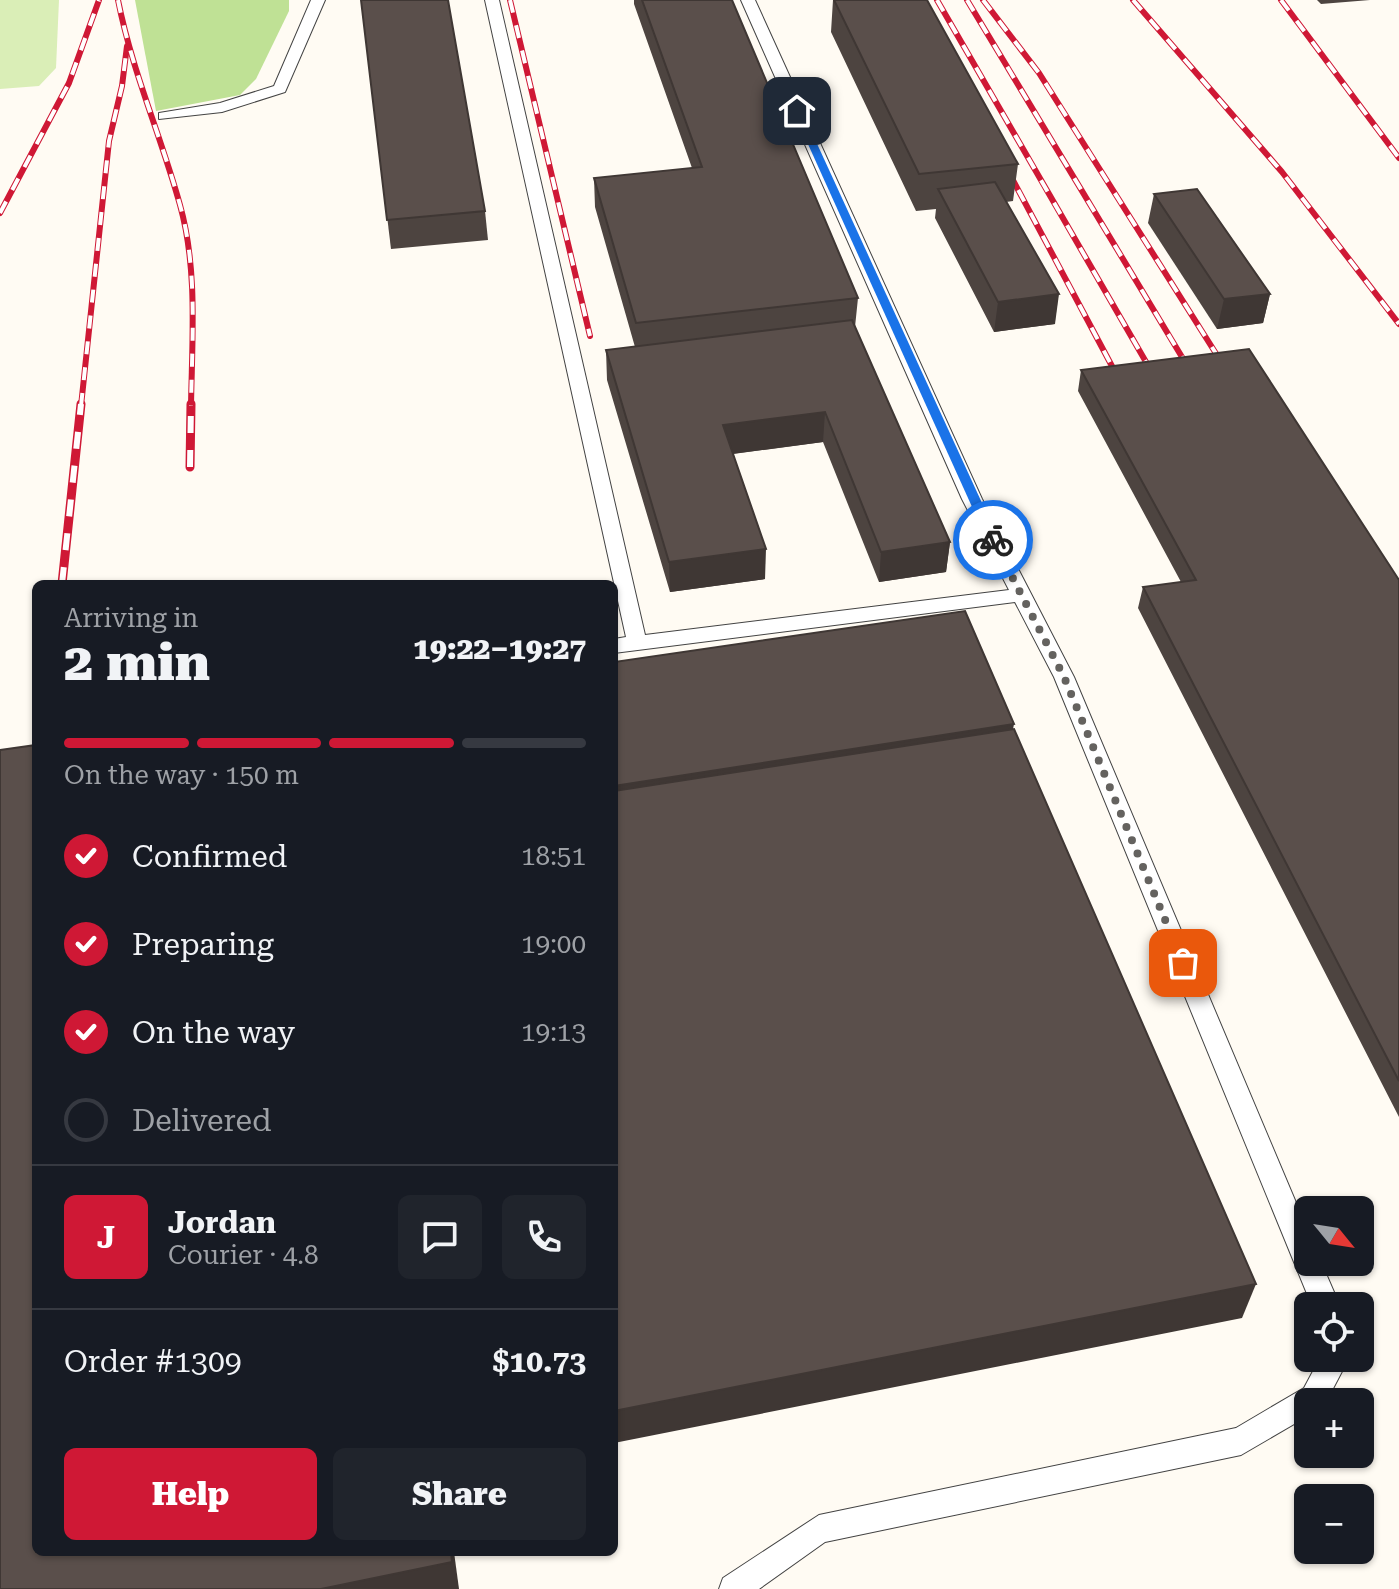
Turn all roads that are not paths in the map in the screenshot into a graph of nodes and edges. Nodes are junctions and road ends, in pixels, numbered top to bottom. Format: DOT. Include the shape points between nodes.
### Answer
graph roads {
  1 [pos="318,0"];
  2 [pos="492,0"];
  3 [pos="748,0"];
  4 [pos="164,116"];
  5 [pos="1021,595"];
  6 [pos="637,643"];
  7 [pos="618,645"];
  8 [pos="1320,1292"];
  9 [pos="1327,1372"];
  10 [pos="734,1589"];
  1 -- 4 [label="lane" via="280,89 222,107"];
  2 -- 6 [label="lane"];
  3 -- 5 [label="lane" via="972,499"];
  5 -- 6 [label="lane"];
  5 -- 8 [label="lane" via="1064,677"];
  6 -- 7 [label="lane"];
  9 -- 10 [label="lane" via="1314,1397 1241,1441 819,1529"];
}
